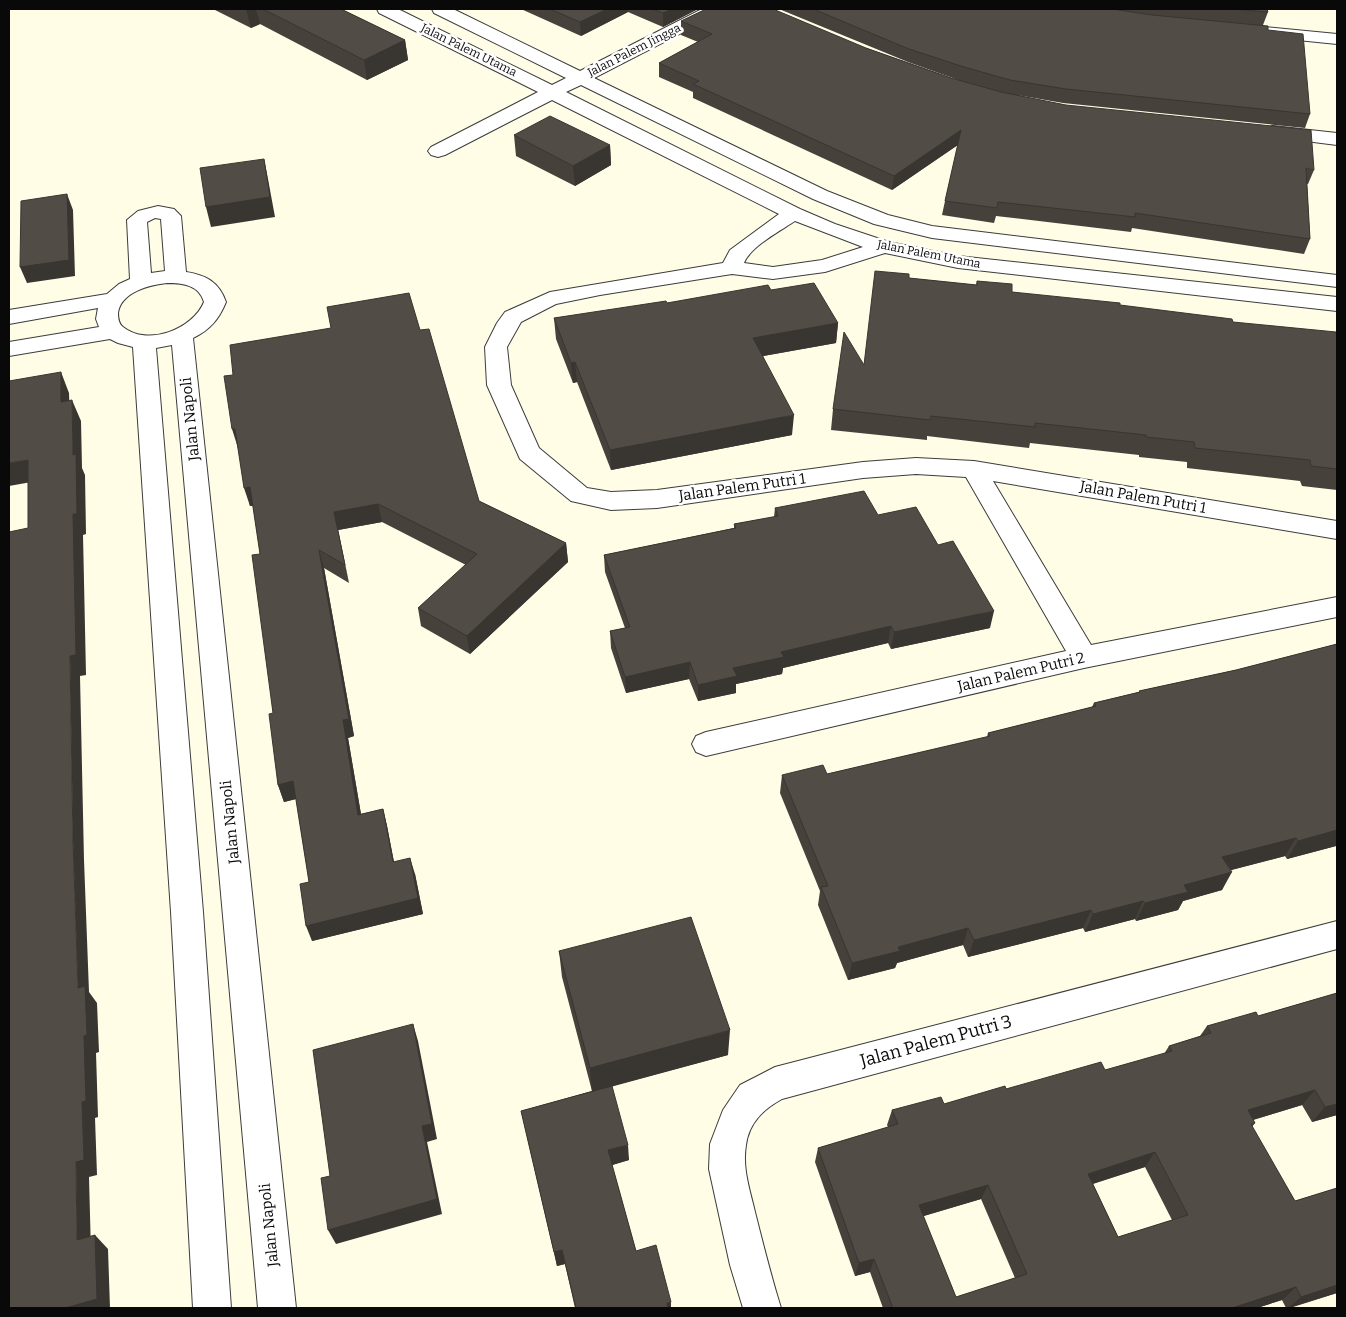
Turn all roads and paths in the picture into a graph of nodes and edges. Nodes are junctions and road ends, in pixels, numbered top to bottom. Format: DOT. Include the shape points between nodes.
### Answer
graph roads {
  1 [pos="385,9"];
  2 [pos="440,9"];
  3 [pos="714,9"];
  4 [pos="1248,31"];
  5 [pos="1337,39"];
  6 [pos="581,77"];
  7 [pos="553,92"];
  8 [pos="1259,131"];
  9 [pos="1337,139"];
  10 [pos="438,151"];
  11 [pos="793,213"];
  12 [pos="884,247"];
  13 [pos="732,268"];
  14 [pos="176,277"];
  15 [pos="1337,281"];
  16 [pos="141,282"];
  17 [pos="114,299"];
  18 [pos="1337,304"];
  19 [pos="9,317"];
  20 [pos="114,331"];
  21 [pos="182,335"];
  22 [pos="144,341"];
  23 [pos="9,349"];
  24 [pos="974,468"];
  25 [pos="1337,530"];
  26 [pos="1337,607"];
  27 [pos="1084,657"];
  28 [pos="706,744"];
  29 [pos="1337,935"];
  30 [pos="212,1308"];
  31 [pos="277,1308"];
  32 [pos="762,1308"];
  1 -- 7 [label="street, Jalan Palem Utama"];
  2 -- 6 [label="street, Jalan Palem Utama"];
  3 -- 6 [label="street, Jalan Palem Jingga"];
  4 -- 5 [label="street"];
  6 -- 7 [label="street"];
  6 -- 15 [label="street, Jalan Palem Utama" via="820,195 896,224 932,232"];
  7 -- 10 [label="street"];
  7 -- 11 [label="street, Jalan Palem Utama"];
  8 -- 9 [label="street"];
  11 -- 12 [label="street, Jalan Palem Utama"];
  11 -- 13 [label="street" via="737,254"];
  12 -- 13 [label="street, Jalan Palem Putri 1" via="825,266 773,273"];
  12 -- 18 [label="street, Jalan Palem Utama" via="977,264"];
  13 -- 24 [label="street, Jalan Palem Putri 1" via="550,299 513,318 496,347 499,385 529,453 580,495 611,501 657,498 863,470 916,466"];
  14 -- 16 [label="street"];
  14 -- 16 [label="street" via="171,216 160,211 137,220"];
  14 -- 21 [label="street" via="204,284 212,292 215,302 208,318"];
  16 -- 17 [label="street"];
  17 -- 19 [label="street"];
  17 -- 20 [label="street" via="106,316"];
  20 -- 22 [label="street" via="127,338"];
  20 -- 23 [label="street"];
  21 -- 22 [label="street"];
  21 -- 31 [label="street, Jalan Napoli"];
  22 -- 30 [label="street" via="187,912"];
  24 -- 25 [label="street, Jalan Palem Putri 1"];
  24 -- 27 [label="street"];
  26 -- 27 [label="street, Jalan Palem Putri 2"];
  27 -- 28 [label="street, Jalan Palem Putri 2"];
  29 -- 32 [label="street, Jalan Palem Putri 3" via="775,1084 752,1097 735,1122 728,1144 727,1169"];
}
